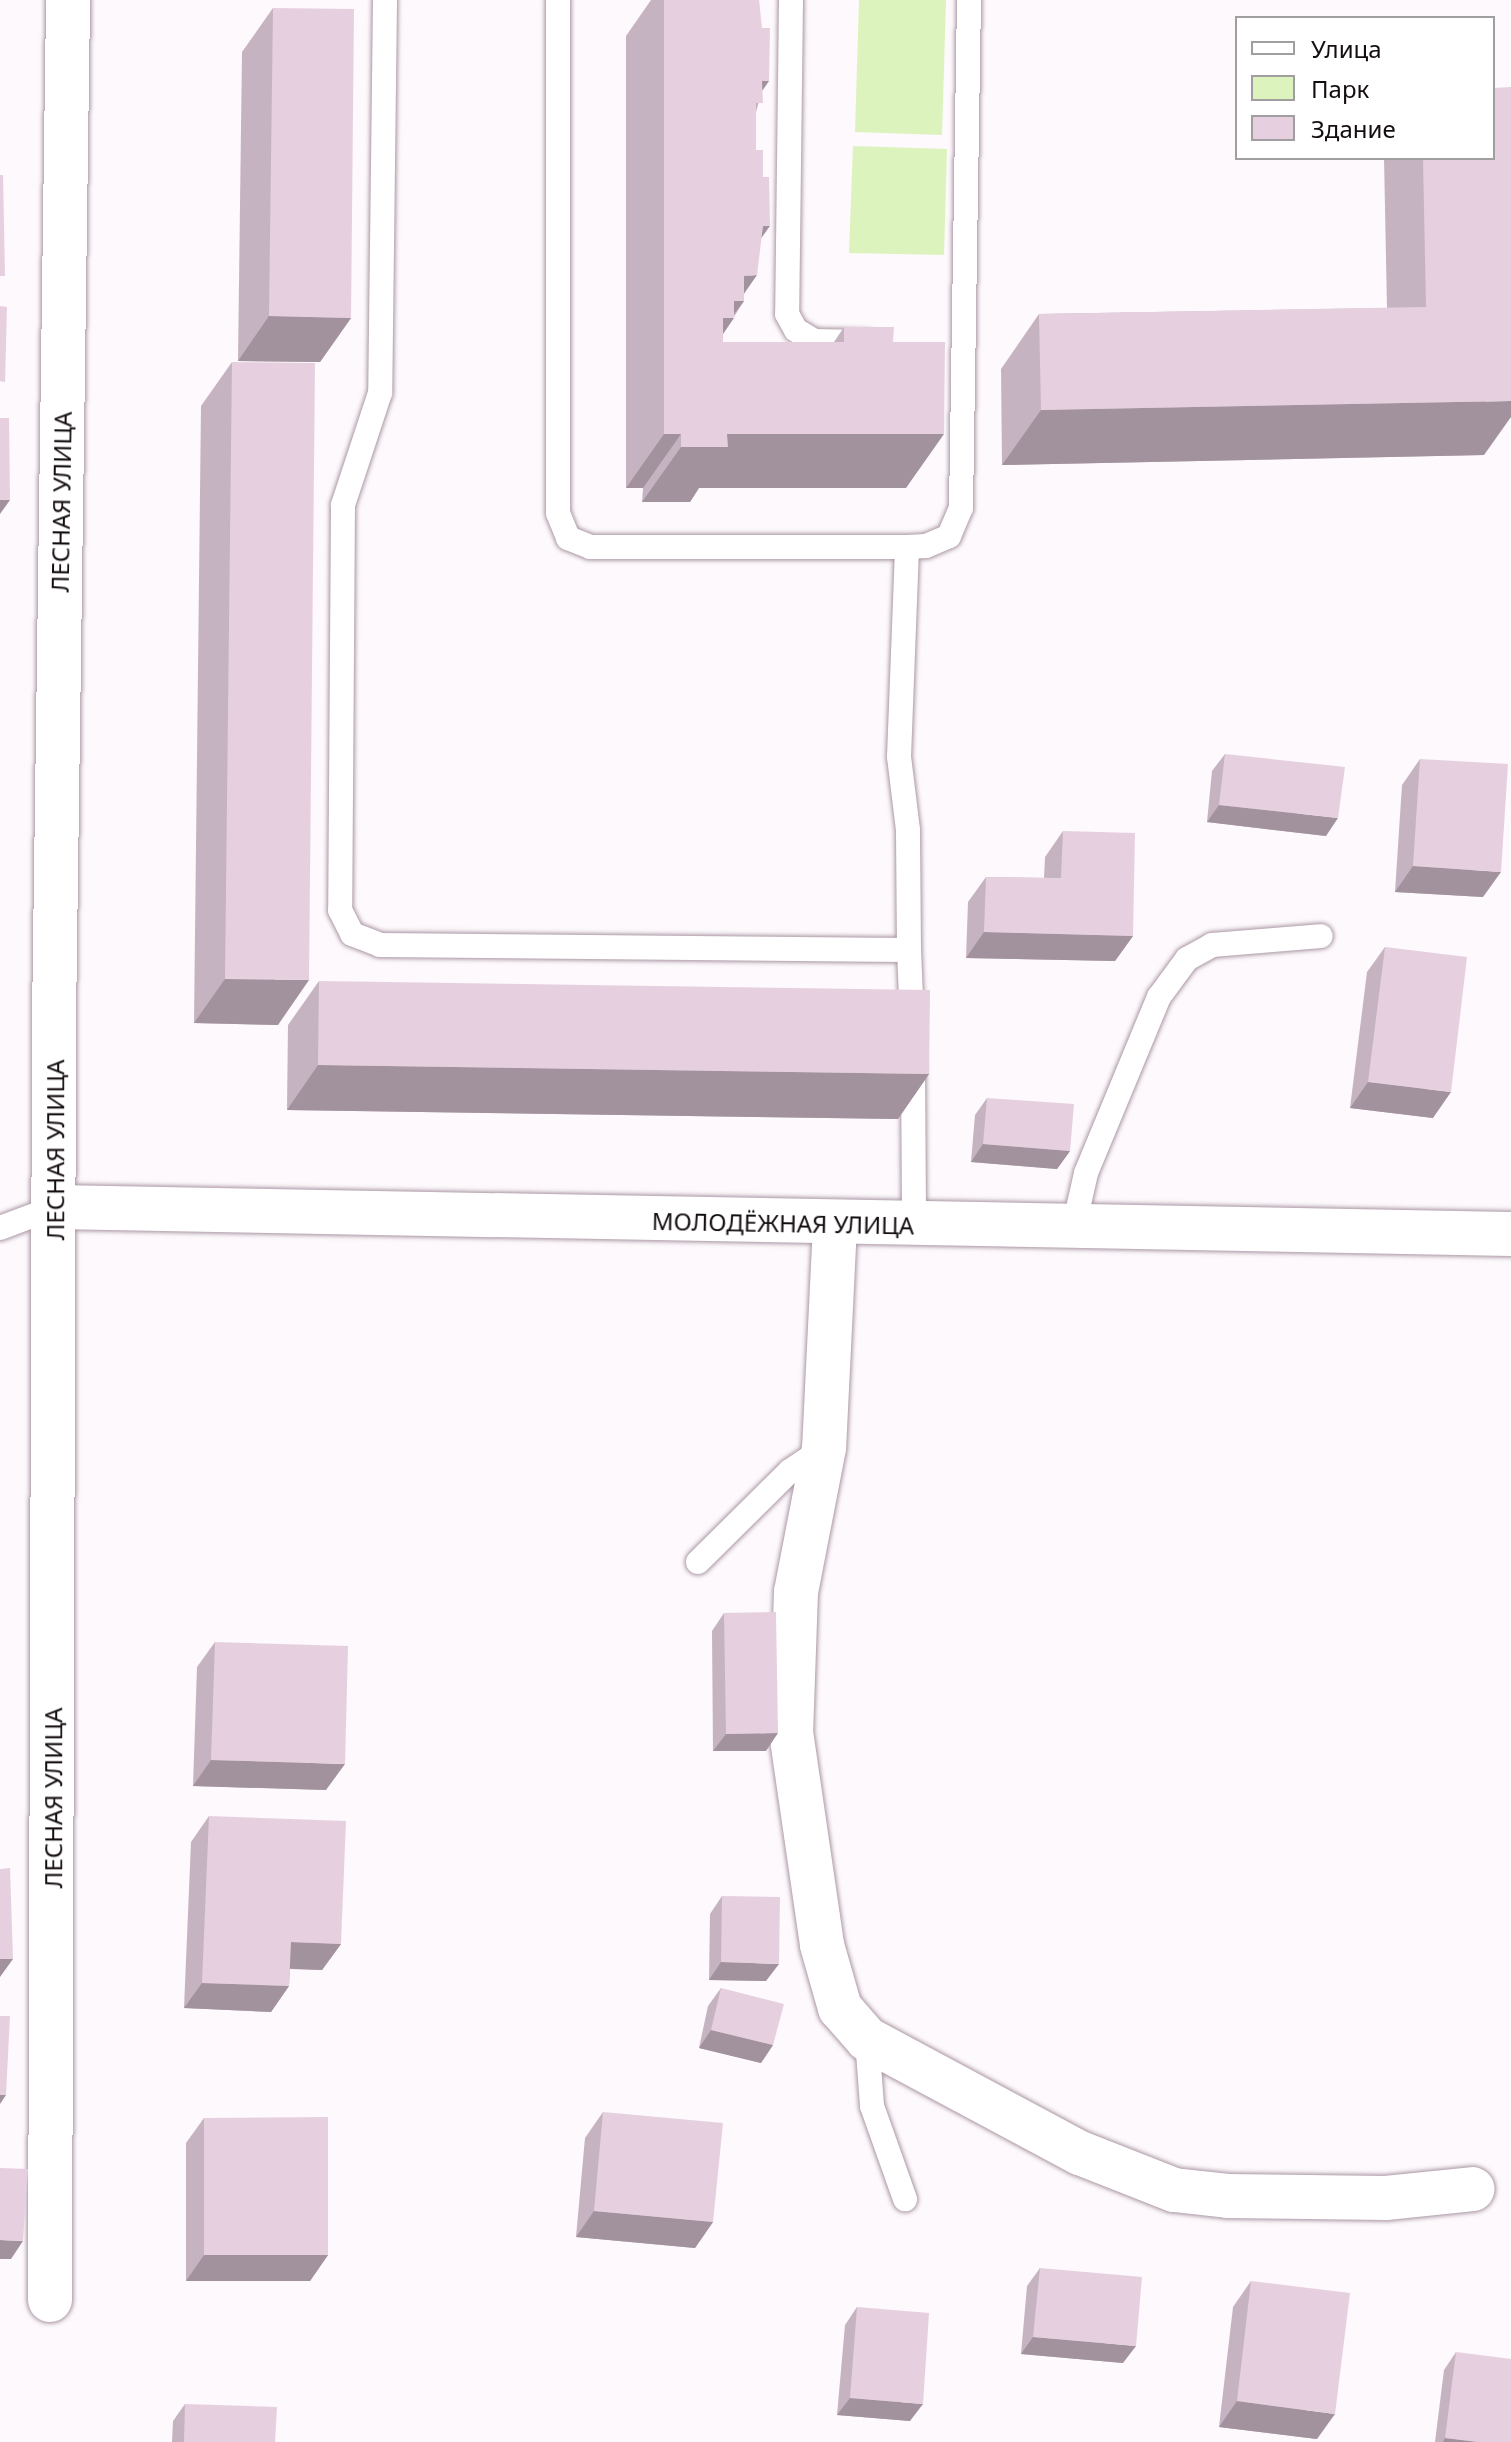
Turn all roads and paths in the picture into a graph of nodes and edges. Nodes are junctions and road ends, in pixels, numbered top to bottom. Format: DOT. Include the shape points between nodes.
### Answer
graph roads {
  1 [pos="68,0"];
  2 [pos="385,0"];
  3 [pos="558,0"];
  4 [pos="791,0"];
  5 [pos="969,0"];
  6 [pos="889,342"];
  7 [pos="934,343"];
  8 [pos="964,344"];
  9 [pos="907,547"];
  10 [pos="1321,936"];
  11 [pos="909,950"];
  12 [pos="56,1207"];
  13 [pos="835,1225"];
  14 [pos="914,1225"];
  15 [pos="1074,1226"];
  16 [pos="0,1228"];
  17 [pos="1511,1234"];
  18 [pos="824,1448"];
  19 [pos="698,1562"];
  20 [pos="867,2039"];
  21 [pos="1473,2189"];
  22 [pos="905,2199"];
  23 [pos="50,2300"];
  1 -- 12 [label="street, ЛЕСНАЯ УЛИЦА"];
  2 -- 11 [label="lane" via="380,393 343,505 340,910 352,934 380,945"];
  3 -- 9 [label="lane" via="558,513 568,538 590,547"];
  4 -- 6 [label="lane" via="787,314 796,330 814,341"];
  5 -- 8 [label="lane"];
  7 -- 8 [label="lane"];
  8 -- 9 [label="lane" via="961,508 949,536"];
  9 -- 11 [label="lane" via="899,757 908,830"];
  10 -- 15 [label="lane" via="1212,945 1187,959 1159,997 1086,1173"];
  11 -- 14 [label="lane"];
  12 -- 13 [label="street, МОЛОДЁЖНАЯ УЛИЦА"];
  12 -- 16 [label="lane"];
  12 -- 23 [label="street, ЛЕСНАЯ УЛИЦА"];
  13 -- 14 [label="street, МОЛОДЁЖНАЯ УЛИЦА"];
  13 -- 18 [label="street"];
  14 -- 15 [label="street, МОЛОДЁЖНАЯ УЛИЦА"];
  15 -- 17 [label="street, МОЛОДЁЖНАЯ УЛИЦА"];
  18 -- 19 [label="lane" via="790,1471"];
  18 -- 20 [label="street" via="796,1592 791,1732 822,1945 840,2008"];
  20 -- 21 [label="street" via="1080,2153 1174,2190 1386,2198"];
  20 -- 22 [label="lane" via="872,2106"];
}
